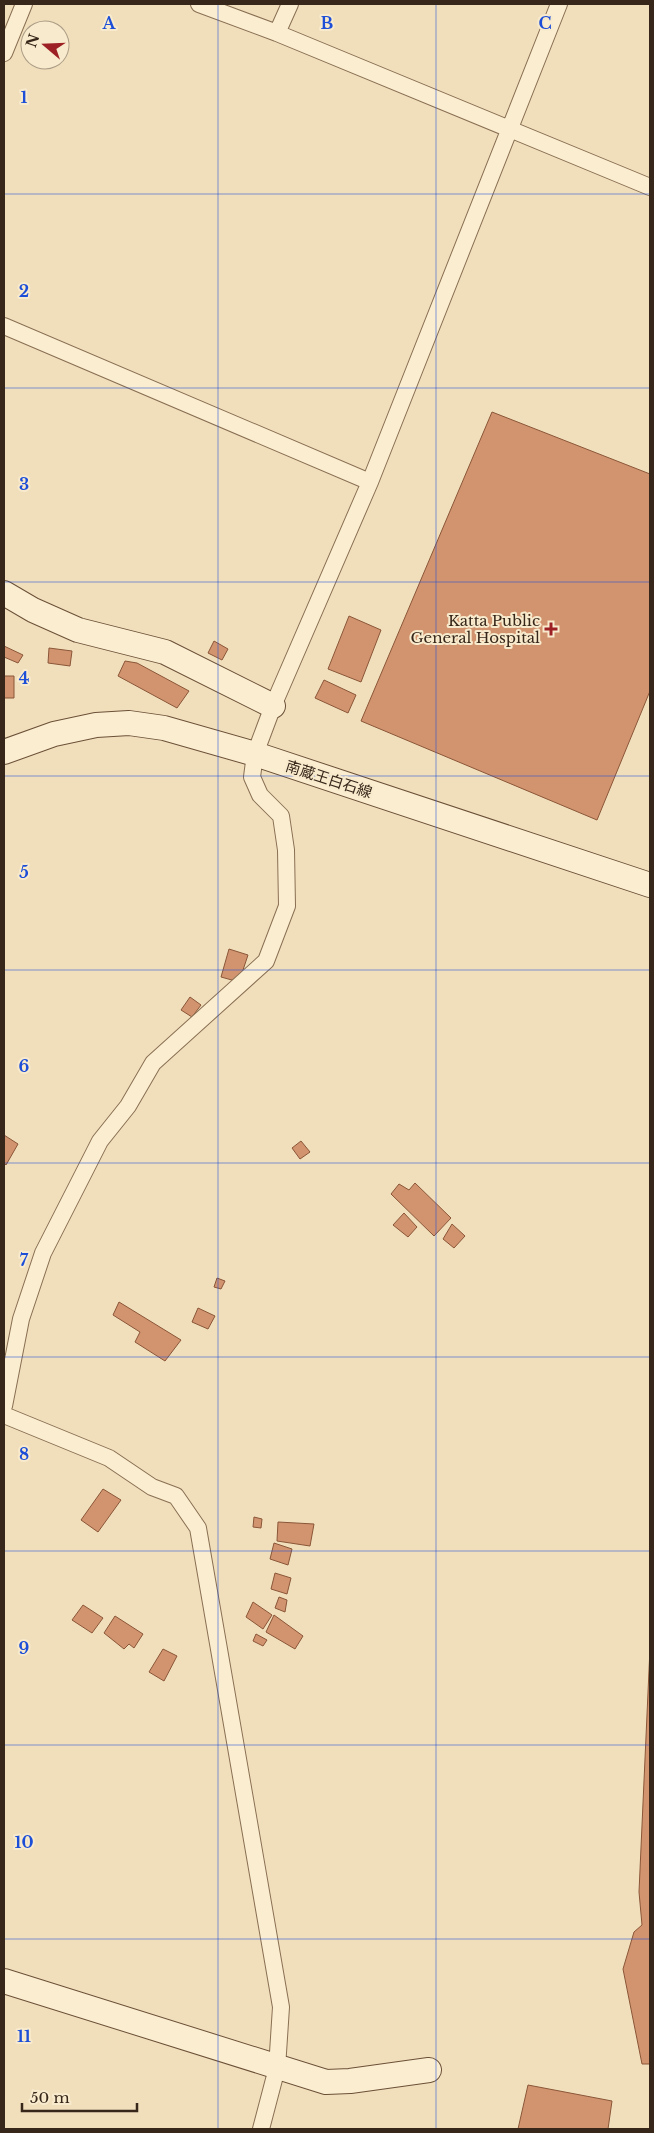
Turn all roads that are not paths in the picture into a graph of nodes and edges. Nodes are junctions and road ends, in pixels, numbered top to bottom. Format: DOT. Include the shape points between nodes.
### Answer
graph roads {
  1 [pos="24,4"];
  2 [pos="199,4"];
  3 [pos="290,4"];
  4 [pos="559,4"];
  5 [pos="277,33"];
  6 [pos="4,53"];
  7 [pos="509,128"];
  8 [pos="650,187"];
  9 [pos="4,326"];
  10 [pos="370,482"];
  11 [pos="4,593"];
  12 [pos="273,706"];
  13 [pos="4,752"];
  14 [pos="255,754"];
  15 [pos="650,885"];
  16 [pos="4,1406"];
  17 [pos="4,1415"];
  18 [pos="4,1981"];
  19 [pos="277,2068"];
  20 [pos="429,2070"];
  21 [pos="261,2129"];
  1 -- 6 [label="street"];
  2 -- 5 [label="street"];
  3 -- 5 [label="street"];
  4 -- 7 [label="street"];
  5 -- 7 [label="street"];
  7 -- 8 [label="street"];
  7 -- 10 [label="street"];
  9 -- 10 [label="street"];
  10 -- 12 [label="street"];
  11 -- 12 [label="street" via="78,630 165,652"];
  12 -- 14 [label="street"];
  13 -- 14 [label="street, 南蔵王白石線" via="54,734 96,725 130,723 164,728"];
  14 -- 15 [label="street, 南蔵王白石線"];
  14 -- 16 [label="street" via="252,777 260,795 281,816 286,850 287,906 266,960 153,1062 128,1106 100,1141 43,1253 22,1319"];
  17 -- 19 [label="street" via="109,1458 152,1488 176,1496 198,1528 281,2007"];
  18 -- 19 [label="street"];
  19 -- 20 [label="street" via="326,2082"];
  19 -- 21 [label="street"];
}
